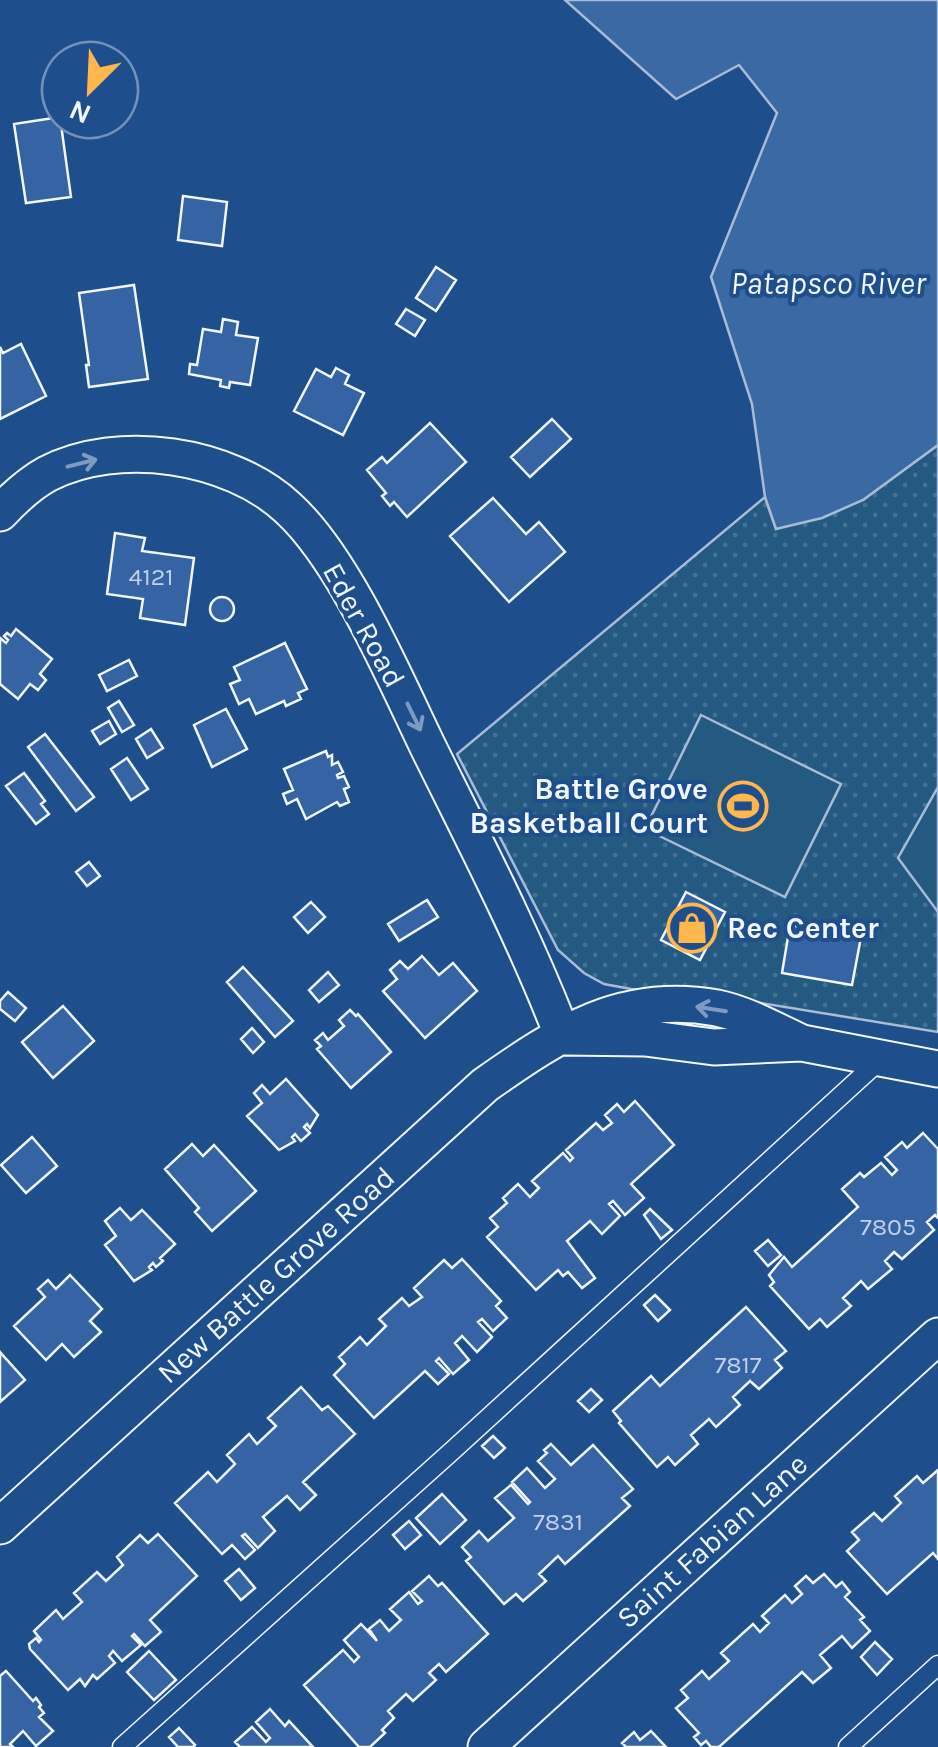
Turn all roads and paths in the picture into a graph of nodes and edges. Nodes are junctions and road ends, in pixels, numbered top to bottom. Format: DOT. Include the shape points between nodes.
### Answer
graph roads {
  1 [pos="0,512"];
  2 [pos="562,1038"];
  3 [pos="883,1057"];
  4 [pos="938,1069"];
  5 [pos="938,1336"];
  6 [pos="0,1526"];
  7 [pos="938,1665"];
  8 [pos="122,1747"];
  9 [pos="486,1747"];
  10 [pos="848,1747"];
  1 -- 2 [label="street, Eder Road, one-way" via="47,474 118,456 212,463 288,507 318,541 395,678 539,975"];
  2 -- 3 [label="street, New Battle Grove Road" via="714,1047 802,1043"];
  2 -- 6 [label="street, New Battle Grove Road" via="485,1085"];
  3 -- 4 [label="street, New Battle Grove Road"];
  3 -- 8 [label="lane"];
  5 -- 9 [label="street, Saint Fabian Lane"];
  7 -- 10 [label="lane"];
}
